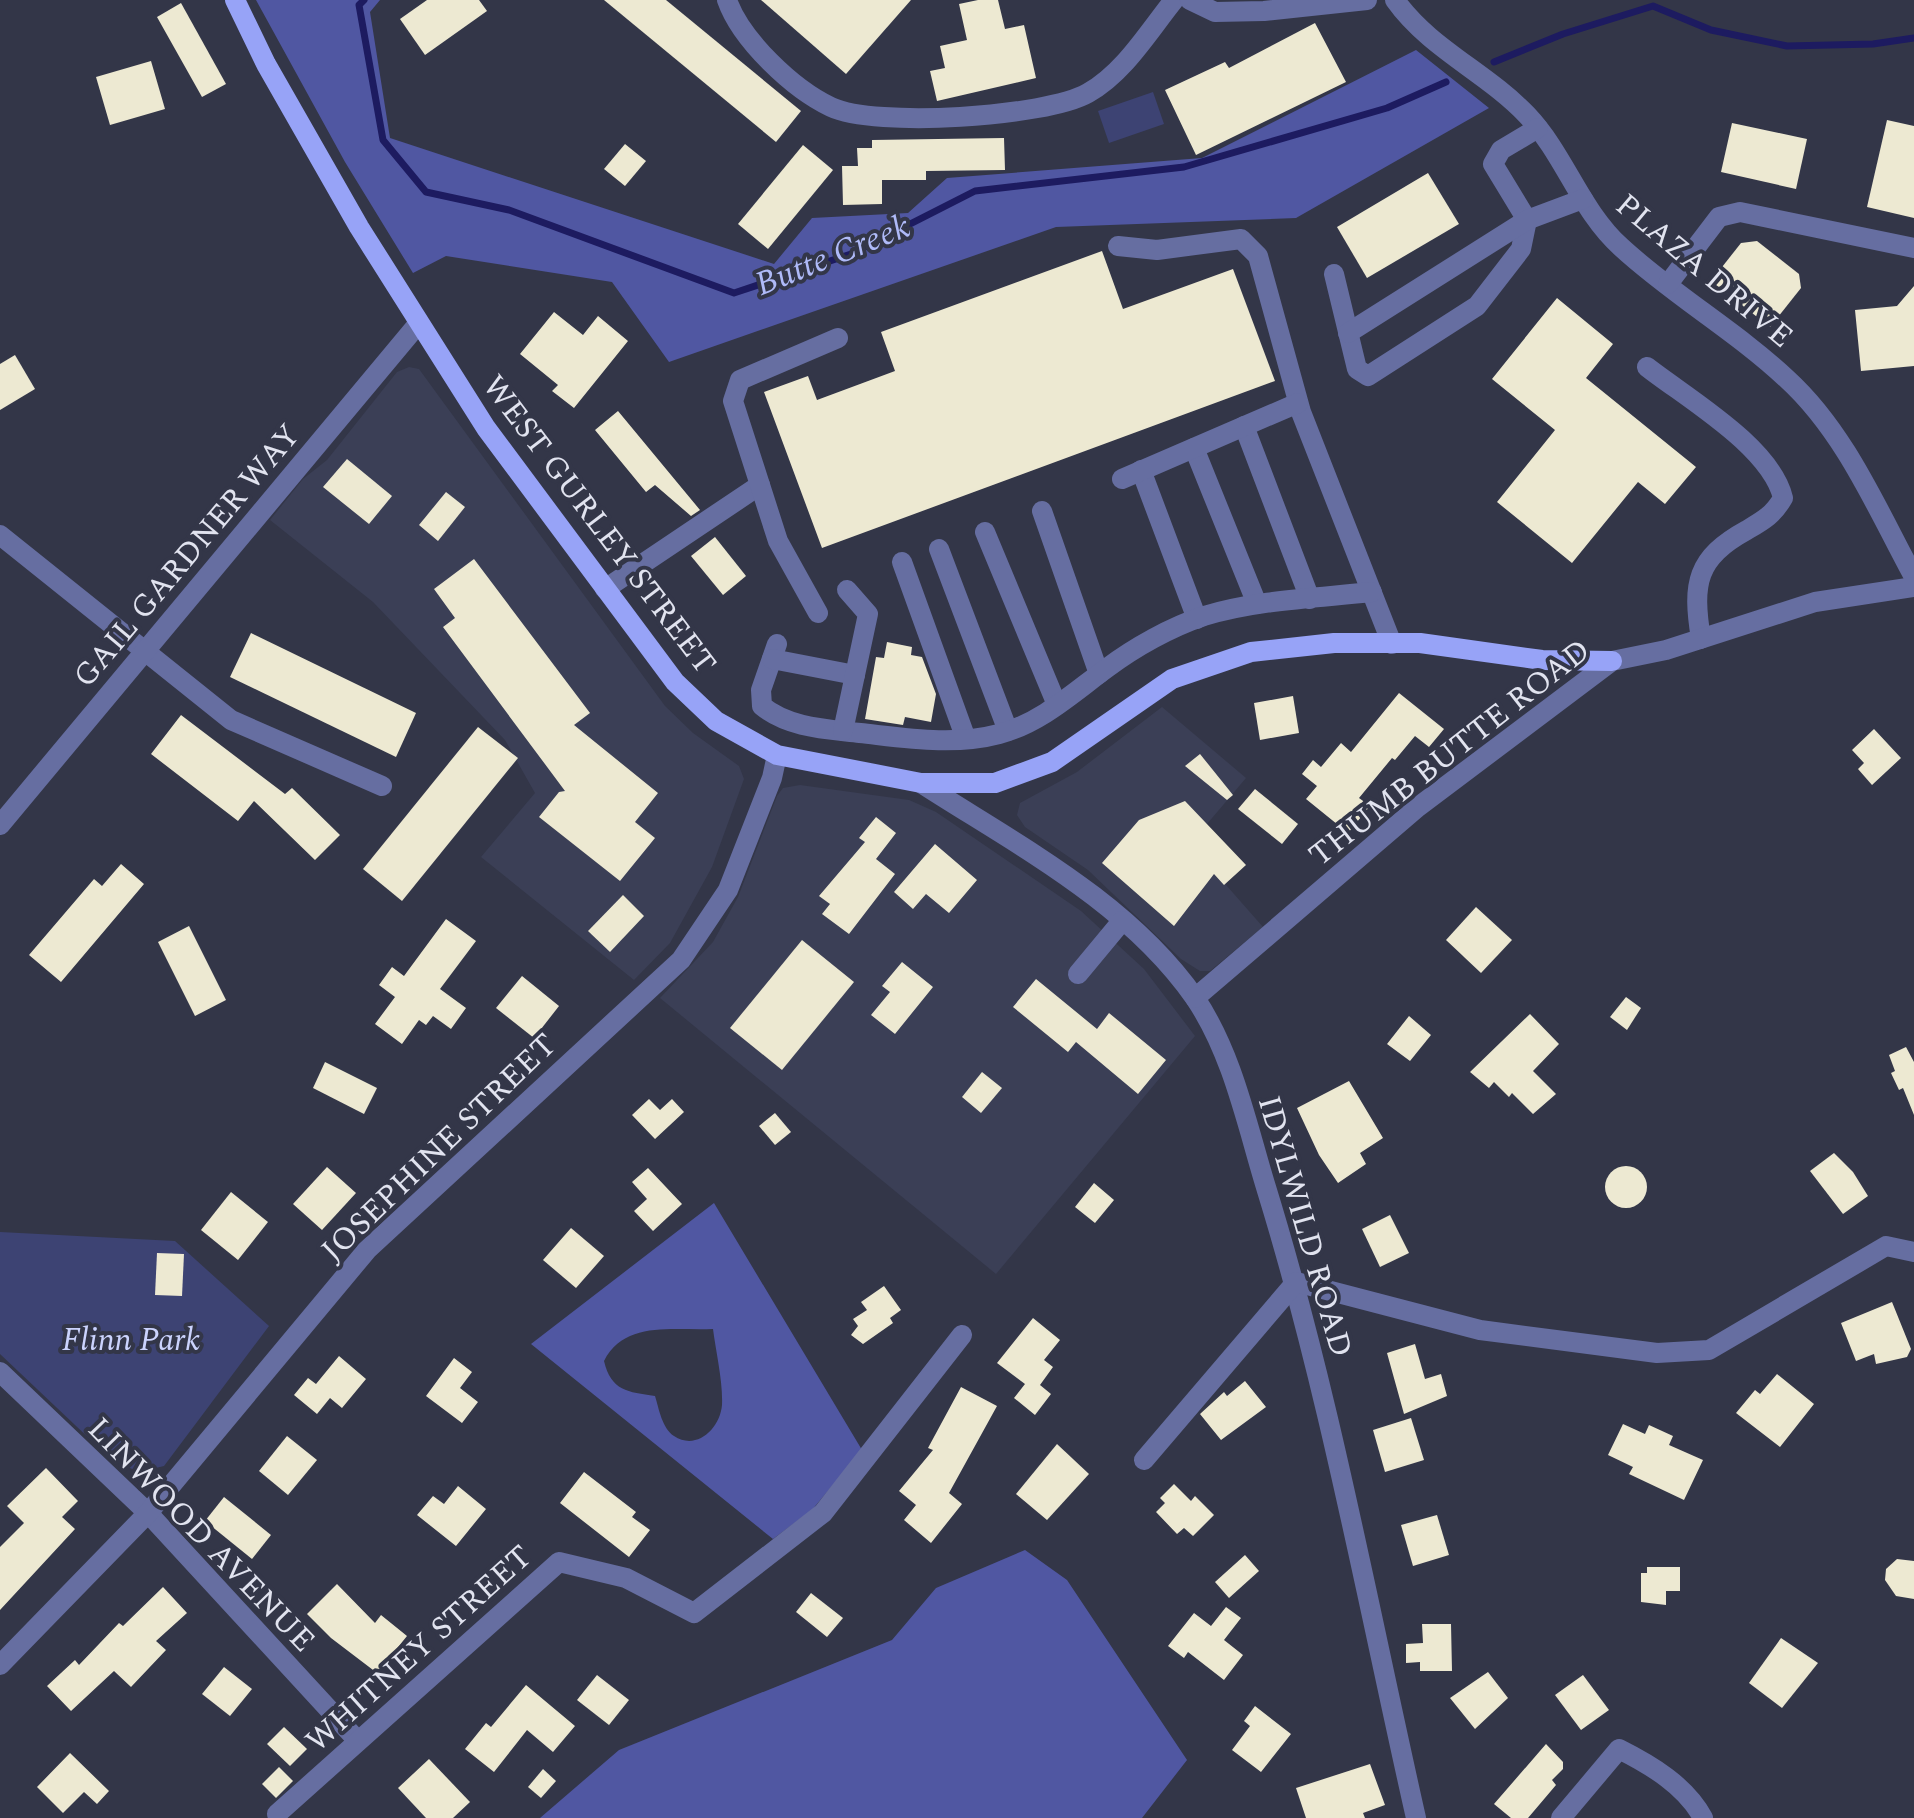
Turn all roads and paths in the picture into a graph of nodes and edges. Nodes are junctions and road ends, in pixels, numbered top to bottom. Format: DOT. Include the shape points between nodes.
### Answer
graph roads {
  1 [pos="235,0"];
  2 [pos="727,0"];
  3 [pos="1174,0"];
  4 [pos="1190,0"];
  5 [pos="1367,0"];
  6 [pos="1395,0"];
  7 [pos="1538,128"];
  8 [pos="1583,199"];
  9 [pos="1527,220"];
  10 [pos="1118,246"];
  11 [pos="1914,248"];
  12 [pos="1334,274"];
  13 [pos="1668,284"];
  14 [pos="418,324"];
  15 [pos="1348,333"];
  16 [pos="838,338"];
  17 [pos="1647,367"];
  18 [pos="1298,403"];
  19 [pos="1244,426"];
  20 [pos="1194,448"];
  21 [pos="760,485"];
  22 [pos="1042,511"];
  23 [pos="985,532"];
  24 [pos="0,535"];
  25 [pos="939,549"];
  26 [pos="902,562"];
  27 [pos="1914,577"];
  28 [pos="1914,587"];
  29 [pos="605,589"];
  30 [pos="847,590"];
  31 [pos="1372,592"];
  32 [pos="1310,599"];
  33 [pos="1257,604"];
  34 [pos="818,613"];
  35 [pos="1197,619"];
  36 [pos="1701,639"];
  37 [pos="1392,644"];
  38 [pos="145,650"];
  39 [pos="1612,661"];
  40 [pos="1099,674"];
  41 [pos="855,675"];
  42 [pos="1057,705"];
  43 [pos="843,731"];
  44 [pos="1008,731"];
  45 [pos="966,739"];
  46 [pos="777,755"];
  47 [pos="921,783"];
  48 [pos="382,786"];
  49 [pos="0,825"];
  50 [pos="1122,921"];
  51 [pos="1078,974"];
  52 [pos="1195,998"];
  53 [pos="1914,1252"];
  54 [pos="1296,1282"];
  55 [pos="962,1335"];
  56 [pos="0,1372"];
  57 [pos="1144,1460"];
  58 [pos="148,1513"];
  59 [pos="0,1665"];
  60 [pos="358,1741"];
  61 [pos="277,1814"];
  62 [pos="1416,1818"];
  63 [pos="1561,1818"];
  64 [pos="1703,1818"];
  1 -- 14 [label="main road, WEST GURLEY STREET" via="272,75"];
  2 -- 3 [label="street" via="742,30 763,54 814,97 862,116 912,117 1039,110 1086,94 1122,64"];
  4 -- 5 [label="street" via="1215,12"];
  6 -- 7 [label="street, PLAZA DRIVE" via="1413,25 1525,112"];
  7 -- 8 [label="street, PLAZA DRIVE"];
  7 -- 9 [label="street" via="1501,150 1493,164"];
  8 -- 9 [label="street"];
  8 -- 13 [label="street, PLAZA DRIVE" via="1621,247"];
  9 -- 15 [label="street"];
  9 -- 15 [label="street" via="1521,249 1477,306 1368,376 1357,369"];
  10 -- 18 [label="street" via="1157,250 1241,239 1258,256"];
  11 -- 13 [label="street" via="1740,212 1719,217"];
  12 -- 15 [label="street"];
  13 -- 27 [label="street, PLAZA DRIVE" via="1789,380 1839,440"];
  14 -- 29 [label="main road, WEST GURLEY STREET" via="486,428"];
  14 -- 38 [label="street, GAIL GARDNER WAY"];
  16 -- 21 [label="street" via="740,380 733,401"];
  17 -- 36 [label="street" via="1755,452 1779,481 1783,498 1773,515 1717,547 1702,569 1696,608"];
  18 -- 19 [label="street"];
  18 -- 31 [label="street"];
  19 -- 20 [label="street"];
  19 -- 32 [label="street"];
  20 -- 33 [label="street"];
  20 -- 35 [label="street" via="1131,474"];
  21 -- 29 [label="street"];
  21 -- 34 [label="street" via="778,541"];
  22 -- 40 [label="street"];
  23 -- 42 [label="street"];
  24 -- 38 [label="street"];
  25 -- 44 [label="street"];
  26 -- 45 [label="street"];
  28 -- 36 [label="street, THUMB BUTTE ROAD" via="1815,602"];
  29 -- 46 [label="main road, WEST GURLEY STREET" via="675,682 716,721"];
  30 -- 41 [label="street" via="868,614"];
  31 -- 32 [label="street"];
  31 -- 37 [label="street"];
  32 -- 33 [label="street"];
  33 -- 35 [label="street"];
  35 -- 40 [label="street"];
  36 -- 39 [label="street, THUMB BUTTE ROAD"];
  37 -- 39 [label="main road, WEST GURLEY STREET" via="1542,660"];
  37 -- 47 [label="main road, WEST GURLEY STREET" via="1334,643 1251,652 1172,679 1052,762 995,783"];
  38 -- 48 [label="street" via="231,720"];
  38 -- 49 [label="street, GAIL GARDNER WAY"];
  39 -- 52 [label="street, THUMB BUTTE ROAD" via="1418,807"];
  40 -- 42 [label="street"];
  41 -- 43 [label="street"];
  41 -- 43 [label="street" via="774,652 761,690 762,706 775,716"];
  42 -- 44 [label="street"];
  43 -- 45 [label="street"];
  44 -- 45 [label="street"];
  46 -- 47 [label="main road, WEST GURLEY STREET"];
  46 -- 58 [label="street, JOSEPHINE STREET" via="728,890 681,960 367,1250"];
  47 -- 50 [label="street, IDYLWILD ROAD" via="1093,895"];
  50 -- 51 [label="street"];
  50 -- 52 [label="street, IDYLWILD ROAD"];
  52 -- 54 [label="street, IDYLWILD ROAD" via="1226,1056"];
  53 -- 54 [label="street" via="1886,1246 1709,1350 1657,1353 1480,1330"];
  54 -- 57 [label="street"];
  54 -- 62 [label="street, IDYLWILD ROAD"];
  55 -- 60 [label="street, WHITNEY STREET" via="823,1513 694,1613 626,1578 559,1562"];
  56 -- 58 [label="street, LINWOOD AVENUE"];
  58 -- 59 [label="street, JOSEPHINE STREET"];
  58 -- 60 [label="street, LINWOOD AVENUE"];
  60 -- 61 [label="street, WHITNEY STREET"];
  63 -- 64 [label="street" via="1619,1749 1686,1793"];
}
